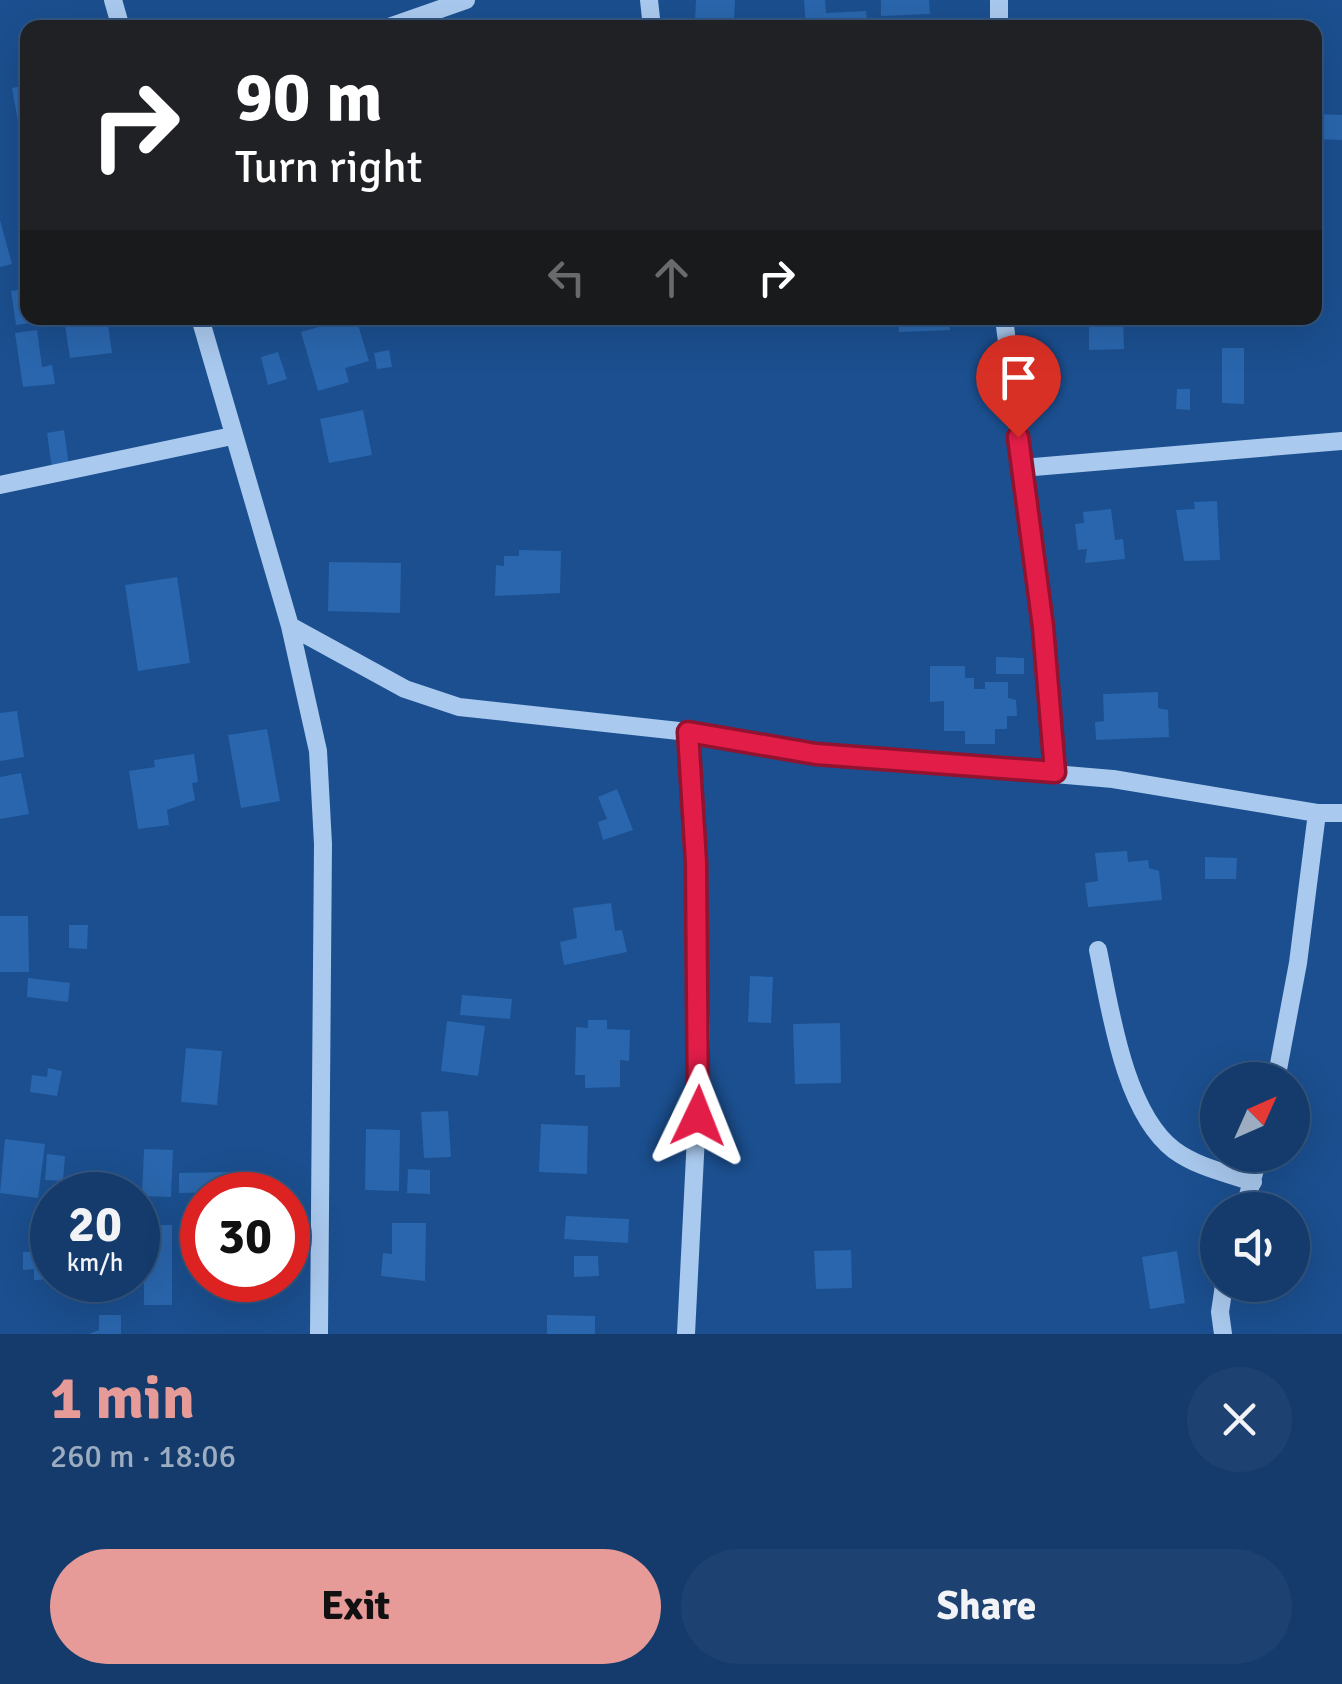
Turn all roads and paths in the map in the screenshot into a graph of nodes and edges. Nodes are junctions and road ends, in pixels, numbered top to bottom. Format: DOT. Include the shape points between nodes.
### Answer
graph roads {
  1 [pos="466,0"];
  2 [pos="409,20"];
  3 [pos="202,325"];
  4 [pos="1005,325"];
  5 [pos="232,436"];
  6 [pos="1342,441"];
  7 [pos="1022,468"];
  8 [pos="0,485"];
  9 [pos="290,626"];
  10 [pos="688,732"];
  11 [pos="1055,772"];
  12 [pos="1317,813"];
  13 [pos="1342,813"];
  14 [pos="1098,950"];
  15 [pos="1279,1062"];
  16 [pos="1255,1172"];
  17 [pos="1253,1182"];
  18 [pos="1250,1192"];
  19 [pos="1224,1302"];
  20 [pos="319,1334"];
  21 [pos="686,1334"];
  22 [pos="1223,1334"];
  1 -- 2 [label="street"];
  3 -- 5 [label="street"];
  4 -- 7 [label="street"];
  5 -- 8 [label="street"];
  5 -- 9 [label="street"];
  6 -- 7 [label="street"];
  7 -- 11 [label="street"];
  9 -- 10 [label="street" via="405,689 459,707"];
  9 -- 20 [label="street" via="318,751 323,844"];
  10 -- 11 [label="street" via="816,754"];
  10 -- 21 [label="street" via="700,1037"];
  11 -- 12 [label="street"];
  12 -- 13 [label="street"];
  12 -- 15 [label="street"];
  14 -- 17 [label="street" via="1121,1055 1164,1141 1194,1162"];
  16 -- 17 [label="street"];
  17 -- 18 [label="street"];
  19 -- 22 [label="street"];
}
